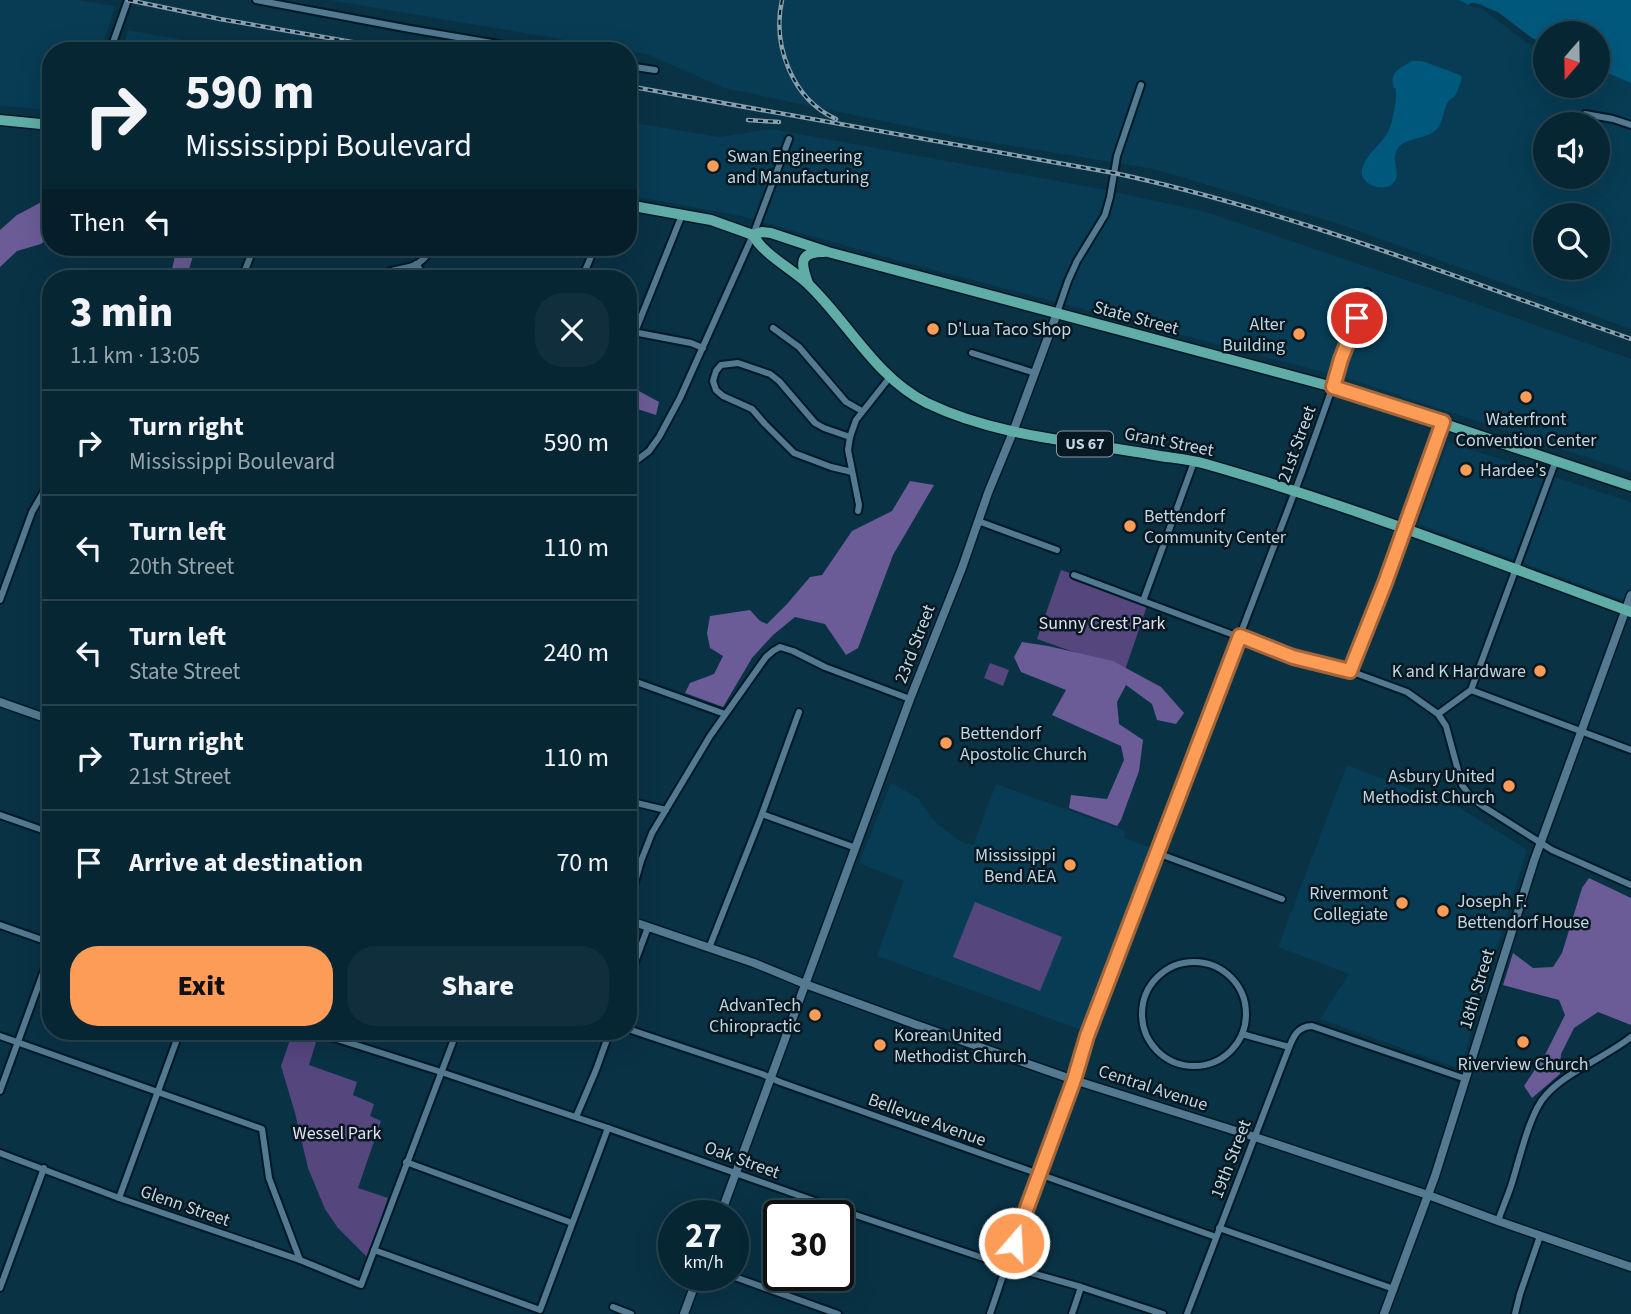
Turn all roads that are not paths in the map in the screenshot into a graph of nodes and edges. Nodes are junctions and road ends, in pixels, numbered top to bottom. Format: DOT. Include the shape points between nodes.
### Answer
graph roads {
  1 [pos="128,0"];
  2 [pos="256,0"];
  3 [pos="113,42"];
  4 [pos="486,42"];
  5 [pos="637,67"];
  6 [pos="655,70"];
  7 [pos="1141,85"];
  8 [pos="1610,118"];
  9 [pos="0,120"];
  10 [pos="42,124"];
  11 [pos="1631,125"];
  12 [pos="789,139"];
  13 [pos="637,207"];
  14 [pos="682,215"];
  15 [pos="753,234"];
  16 [pos="828,252"];
  17 [pos="427,256"];
  18 [pos="416,264"];
  19 [pos="398,270"];
  20 [pos="420,270"];
  21 [pos="809,285"];
  22 [pos="1367,292"];
  23 [pos="1057,313"];
  24 [pos="637,318"];
  25 [pos="773,328"];
  26 [pos="637,333"];
  27 [pos="703,348"];
  28 [pos="972,353"];
  29 [pos="1035,373"];
  30 [pos="890,377"];
  31 [pos="1333,387"];
  32 [pos="862,411"];
  33 [pos="1443,422"];
  34 [pos="1013,432"];
  35 [pos="850,437"];
  36 [pos="637,460"];
  37 [pos="1556,460"];
  38 [pos="1194,461"];
  39 [pos="852,472"];
  40 [pos="1631,485"];
  41 [pos="1295,491"];
  42 [pos="42,495"];
  43 [pos="858,511"];
  44 [pos="978,521"];
  45 [pos="1405,528"];
  46 [pos="1057,550"];
  47 [pos="1515,569"];
  48 [pos="1074,575"];
  49 [pos="1631,595"];
  50 [pos="0,600"];
  51 [pos="1143,601"];
  52 [pos="1628,611"];
  53 [pos="1240,636"];
  54 [pos="1350,671"];
  55 [pos="637,682"];
  56 [pos="1471,690"];
  57 [pos="910,699"];
  58 [pos="0,702"];
  59 [pos="799,712"];
  60 [pos="1438,714"];
  61 [pos="725,715"];
  62 [pos="42,717"];
  63 [pos="1581,732"];
  64 [pos="1631,750"];
  65 [pos="637,803"];
  66 [pos="666,810"];
  67 [pos="762,814"];
  68 [pos="0,815"];
  69 [pos="42,830"];
  70 [pos="1541,843"];
  71 [pos="856,848"];
  72 [pos="1157,853"];
  73 [pos="637,876"];
  74 [pos="1631,885"];
  75 [pos="1282,899"];
  76 [pos="637,923"];
  77 [pos="0,925"];
  78 [pos="648,927"];
  79 [pos="42,940"];
  80 [pos="709,948"];
  81 [pos="637,957"];
  82 [pos="42,976"];
  83 [pos="805,984"];
  84 [pos="637,1031"];
  85 [pos="1242,1034"];
  86 [pos="0,1036"];
  87 [pos="1631,1037"];
  88 [pos="177,1040"];
  89 [pos="340,1040"];
  90 [pos="453,1040"];
  91 [pos="607,1040"];
  92 [pos="18,1042"];
  93 [pos="1290,1047"];
  94 [pos="441,1072"];
  95 [pos="770,1078"];
  96 [pos="1466,1079"];
  97 [pos="1074,1080"];
  98 [pos="0,1091"];
  99 [pos="158,1092"];
  100 [pos="576,1117"];
  101 [pos="608,1128"];
  102 [pos="1255,1137"];
  103 [pos="0,1153"];
  104 [pos="407,1163"];
  105 [pos="44,1168"];
  106 [pos="736,1172"];
  107 [pos="1039,1174"];
  108 [pos="1428,1195"];
  109 [pos="120,1198"];
  110 [pos="726,1200"];
  111 [pos="1498,1221"];
  112 [pos="572,1223"];
  113 [pos="1219,1228"];
  114 [pos="1540,1236"];
  115 [pos="1216,1237"];
  116 [pos="374,1250"];
  117 [pos="300,1259"];
  118 [pos="1007,1266"];
  119 [pos="1631,1267"];
  120 [pos="749,1282"];
  121 [pos="1082,1287"];
  122 [pos="0,1288"];
  123 [pos="1394,1289"];
  124 [pos="692,1291"];
  125 [pos="613,1307"];
  126 [pos="631,1314"];
  127 [pos="684,1314"];
  128 [pos="838,1314"];
  129 [pos="990,1314"];
  130 [pos="1072,1314"];
  131 [pos="1163,1314"];
  132 [pos="1187,1314"];
  133 [pos="1384,1314"];
  134 [pos="1515,1314"];
  1 -- 3 [label="street"];
  2 -- 4 [label="street"];
  5 -- 6 [label="street"];
  7 -- 23 [label="street, 23rd Street" via="1117,156 1105,215 1077,261"];
  8 -- 11 [label="street"];
  9 -- 10 [label="main road"];
  12 -- 15 [label="street"];
  13 -- 14 [label="main road, State Street / US 67"];
  14 -- 15 [label="main road, State Street / US 67"];
  14 -- 24 [label="street"];
  15 -- 16 [label="main road, State Street / US 67" via="771,233"];
  15 -- 21 [label="main road, Grant Street / US 67" via="767,252"];
  15 -- 27 [label="street"];
  16 -- 21 [label="main road" via="805,256 802,265"];
  16 -- 23 [label="main road, State Street / US 67"];
  17 -- 18 [label="street"];
  18 -- 19 [label="street"];
  18 -- 20 [label="street"];
  21 -- 30 [label="main road, Grant Street / US 67"];
  22 -- 31 [label="street, 21st Street"];
  23 -- 29 [label="street, 23rd Street"];
  23 -- 31 [label="main road, State Street / US 67"];
  25 -- 32 [label="street" via="799,347 846,402"];
  26 -- 27 [label="street"];
  27 -- 36 [label="street" via="659,437"];
  28 -- 29 [label="street"];
  29 -- 34 [label="street, 23rd Street"];
  30 -- 32 [label="street"];
  30 -- 34 [label="main road, Grant Street / US 67" via="934,406"];
  31 -- 33 [label="main road, State Street / US 67"];
  31 -- 41 [label="street, 21st Street"];
  32 -- 35 [label="street"];
  33 -- 37 [label="main road, State Street / US 67"];
  33 -- 45 [label="street"];
  34 -- 38 [label="main road, Grant Street / US 67"];
  34 -- 44 [label="street, 23rd Street"];
  35 -- 39 [label="street"];
  35 -- 39 [label="street" via="815,423 770,374 738,363 721,365 716,371 716,390 752,409 794,453"];
  37 -- 40 [label="main road, State Street / US 67"];
  37 -- 47 [label="street"];
  38 -- 41 [label="main road, Grant Street / US 67"];
  38 -- 51 [label="street"];
  39 -- 43 [label="street"];
  41 -- 45 [label="main road, Grant Street / US 67"];
  41 -- 53 [label="street, 21st Street"];
  42 -- 50 [label="street"];
  44 -- 46 [label="street"];
  44 -- 57 [label="street, 23rd Street"];
  45 -- 47 [label="main road, Grant Street / US 67"];
  45 -- 54 [label="street"];
  47 -- 52 [label="main road, Grant Street / US 67"];
  47 -- 56 [label="street"];
  48 -- 51 [label="street"];
  49 -- 52 [label="street, 18th Street"];
  51 -- 53 [label="street"];
  52 -- 63 [label="street, 18th Street"];
  53 -- 54 [label="street" via="1293,657"];
  53 -- 72 [label="street, 21st Street"];
  54 -- 60 [label="street" via="1407,692"];
  55 -- 61 [label="street"];
  56 -- 60 [label="street"];
  56 -- 63 [label="street"];
  57 -- 61 [label="street" via="780,648 768,655"];
  57 -- 71 [label="street, 23rd Street"];
  58 -- 62 [label="street"];
  59 -- 67 [label="street"];
  60 -- 70 [label="street" via="1446,726 1462,785 1471,797"];
  61 -- 66 [label="street"];
  63 -- 64 [label="street"];
  63 -- 70 [label="street, 18th Street"];
  65 -- 66 [label="street"];
  66 -- 73 [label="street"];
  67 -- 71 [label="street"];
  67 -- 80 [label="street"];
  68 -- 69 [label="street"];
  70 -- 74 [label="street"];
  70 -- 96 [label="street, 18th Street"];
  71 -- 83 [label="street, 23rd Street"];
  72 -- 75 [label="street"];
  72 -- 97 [label="street, 21st Street"];
  76 -- 78 [label="street, Central Avenue"];
  77 -- 79 [label="street"];
  78 -- 80 [label="street, Central Avenue"];
  78 -- 81 [label="street"];
  80 -- 83 [label="street, Central Avenue"];
  82 -- 92 [label="street"];
  83 -- 95 [label="street, 23rd Street"];
  83 -- 97 [label="street, Central Avenue"];
  84 -- 95 [label="street, Bellevue Avenue"];
  85 -- 85 [label="street" via="1218,1061 1194,1067 1170,1062 1145,1035 1144,996 1162,972 1175,965 1205,963 1231,978 1240,990 1246,1019"];
  85 -- 93 [label="street"];
  86 -- 92 [label="street"];
  87 -- 111 [label="street" via="1561,1082 1539,1104"];
  88 -- 99 [label="street"];
  89 -- 94 [label="street, Oak Street"];
  90 -- 94 [label="street"];
  91 -- 100 [label="street"];
  92 -- 98 [label="street"];
  92 -- 99 [label="street"];
  93 -- 96 [label="street, 19th Street" via="1301,1027 1312,1026"];
  93 -- 102 [label="street, 19th Street"];
  94 -- 100 [label="street, Oak Street"];
  94 -- 104 [label="street"];
  95 -- 106 [label="street, 23rd Street"];
  95 -- 107 [label="street, Bellevue Avenue"];
  96 -- 108 [label="street, 18th Street"];
  97 -- 102 [label="street, Central Avenue"];
  97 -- 107 [label="street, 21st Street"];
  99 -- 109 [label="street"];
  99 -- 117 [label="street" via="262,1129 270,1178"];
  100 -- 101 [label="street, Oak Street"];
  101 -- 106 [label="street, Oak Street"];
  101 -- 112 [label="street"];
  102 -- 108 [label="street, Central Avenue"];
  102 -- 113 [label="street, 19th Street"];
  103 -- 105 [label="street, Glenn Street"];
  104 -- 112 [label="street"];
  104 -- 116 [label="street"];
  105 -- 109 [label="street, Glenn Street"];
  105 -- 122 [label="street"];
  106 -- 110 [label="street, 23rd Street"];
  106 -- 118 [label="street, Oak Street"];
  107 -- 115 [label="street, Bellevue Avenue"];
  107 -- 118 [label="street, 21st Street"];
  108 -- 111 [label="street, Central Avenue"];
  108 -- 123 [label="street, 18th Street"];
  109 -- 117 [label="street, Glenn Street"];
  111 -- 114 [label="street, Central Avenue"];
  112 -- 116 [label="street" via="540,1310"];
  113 -- 115 [label="street, 19th Street"];
  113 -- 123 [label="street"];
  114 -- 119 [label="street, Central Avenue"];
  114 -- 134 [label="street"];
  115 -- 132 [label="street, 19th Street"];
  116 -- 117 [label="street, Glenn Street" via="360,1285"];
  118 -- 121 [label="street, Oak Street"];
  118 -- 129 [label="street, 21st Street"];
  120 -- 128 [label="street"];
  121 -- 130 [label="street"];
  121 -- 131 [label="street, Oak Street"];
  123 -- 133 [label="street, 18th Street"];
  124 -- 127 [label="street"];
  125 -- 126 [label="street"];
}
